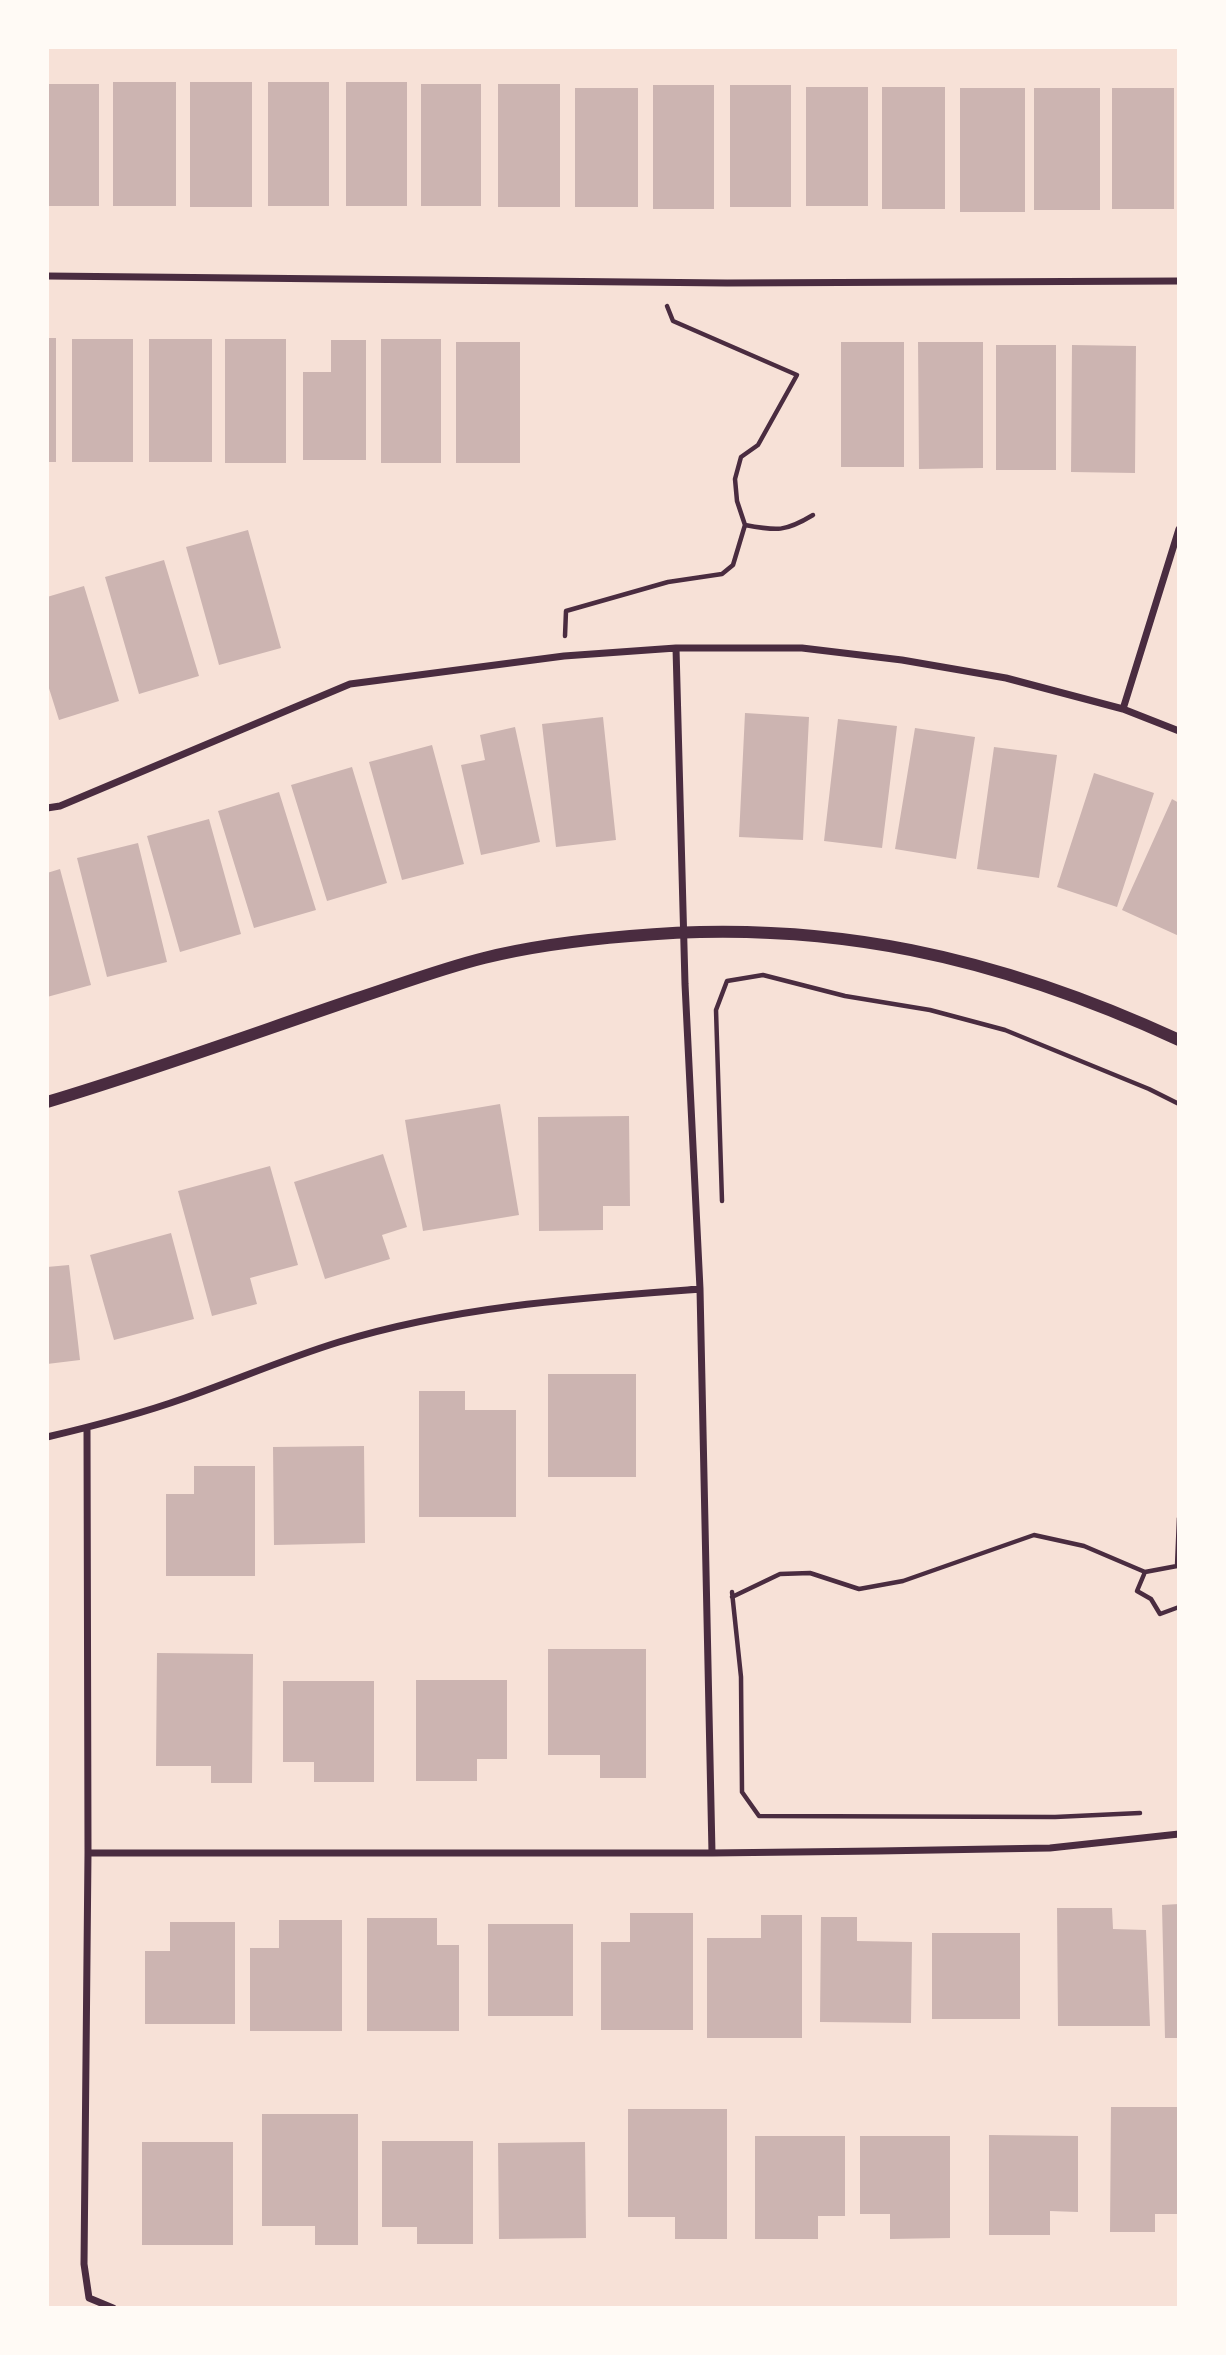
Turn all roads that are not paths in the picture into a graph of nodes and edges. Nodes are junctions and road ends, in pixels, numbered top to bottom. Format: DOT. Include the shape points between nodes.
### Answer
graph roads {
  1 [pos="47,276"];
  2 [pos="1179,281"];
  3 [pos="1179,530"];
  4 [pos="676,648"];
  5 [pos="1123,709"];
  6 [pos="1179,731"];
  7 [pos="47,808"];
  8 [pos="685,931"];
  9 [pos="1179,1040"];
  10 [pos="47,1102"];
  11 [pos="700,1289"];
  12 [pos="87,1428"];
  13 [pos="47,1437"];
  14 [pos="1179,1834"];
  15 [pos="88,1853"];
  16 [pos="712,1853"];
  17 [pos="113,2308"];
  1 -- 2 [label="street"];
  3 -- 5 [label="street"];
  4 -- 5 [label="street" via="802,648 902,660 1006,678"];
  4 -- 7 [label="street" via="564,656 350,684"];
  4 -- 8 [label="street"];
  5 -- 6 [label="street"];
  8 -- 9 [label="street" via="823,935 900,946 1066,993"];
  8 -- 10 [label="street" via="583,940 485,958"];
  8 -- 11 [label="street"];
  11 -- 12 [label="street" via="547,1300 446,1316 340,1342"];
  11 -- 16 [label="street"];
  12 -- 13 [label="street"];
  12 -- 15 [label="street"];
  14 -- 16 [label="street" via="1050,1847"];
  15 -- 16 [label="street"];
  15 -- 17 [label="street" via="84,2264 89,2298"];
}
